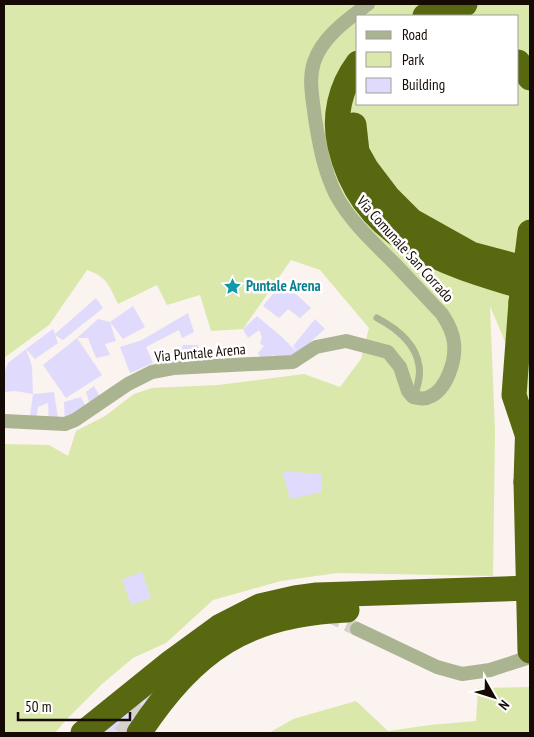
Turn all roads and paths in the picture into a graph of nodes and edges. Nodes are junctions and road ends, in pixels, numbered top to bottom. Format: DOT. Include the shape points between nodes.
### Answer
graph roads {
  1 [pos="368,4"];
  2 [pos="465,4"];
  3 [pos="428,15"];
  4 [pos="519,63"];
  5 [pos="356,67"];
  6 [pos="530,78"];
  7 [pos="357,105"];
  8 [pos="530,232"];
  9 [pos="529,263"];
  10 [pos="526,296"];
  11 [pos="377,318"];
  12 [pos="530,359"];
  13 [pos="414,397"];
  14 [pos="4,421"];
  15 [pos="527,434"];
  16 [pos="530,588"];
  17 [pos="530,604"];
  18 [pos="350,611"];
  19 [pos="530,651"];
  20 [pos="530,658"];
  21 [pos="83,733"];
  22 [pos="140,733"];
  1 -- 13 [label="street, Via Comunale San Corrado" via="341,26 318,54 313,69 312,94 322,157 345,210 442,314 452,332 454,356 445,381 429,398"];
  2 -- 3 [label="highway"];
  4 -- 6 [label="highway"];
  5 -- 10 [label="highway" via="339,104 337,133 344,166 371,213 403,238 439,259"];
  7 -- 9 [label="highway" via="354,136 358,152 377,184 398,208 418,225 471,254"];
  8 -- 9 [label="highway"];
  9 -- 10 [label="highway, bridge"];
  10 -- 15 [label="highway" via="514,395"];
  11 -- 13 [label="lane" via="400,332 414,352 420,367"];
  12 -- 15 [label="highway"];
  13 -- 14 [label="street, Via Puntale Arena" via="388,352 346,341 310,349 293,362 158,370 140,377 69,423"];
  15 -- 19 [label="highway, bridge"];
  16 -- 18 [label="highway"];
  17 -- 18 [label="highway"];
  18 -- 20 [label="street" via="437,667 462,674 490,670"];
  18 -- 21 [label="highway" via="317,595 260,606 231,619 185,651"];
  18 -- 22 [label="highway, bridge" via="316,611 283,618 224,642 187,672"];
}
